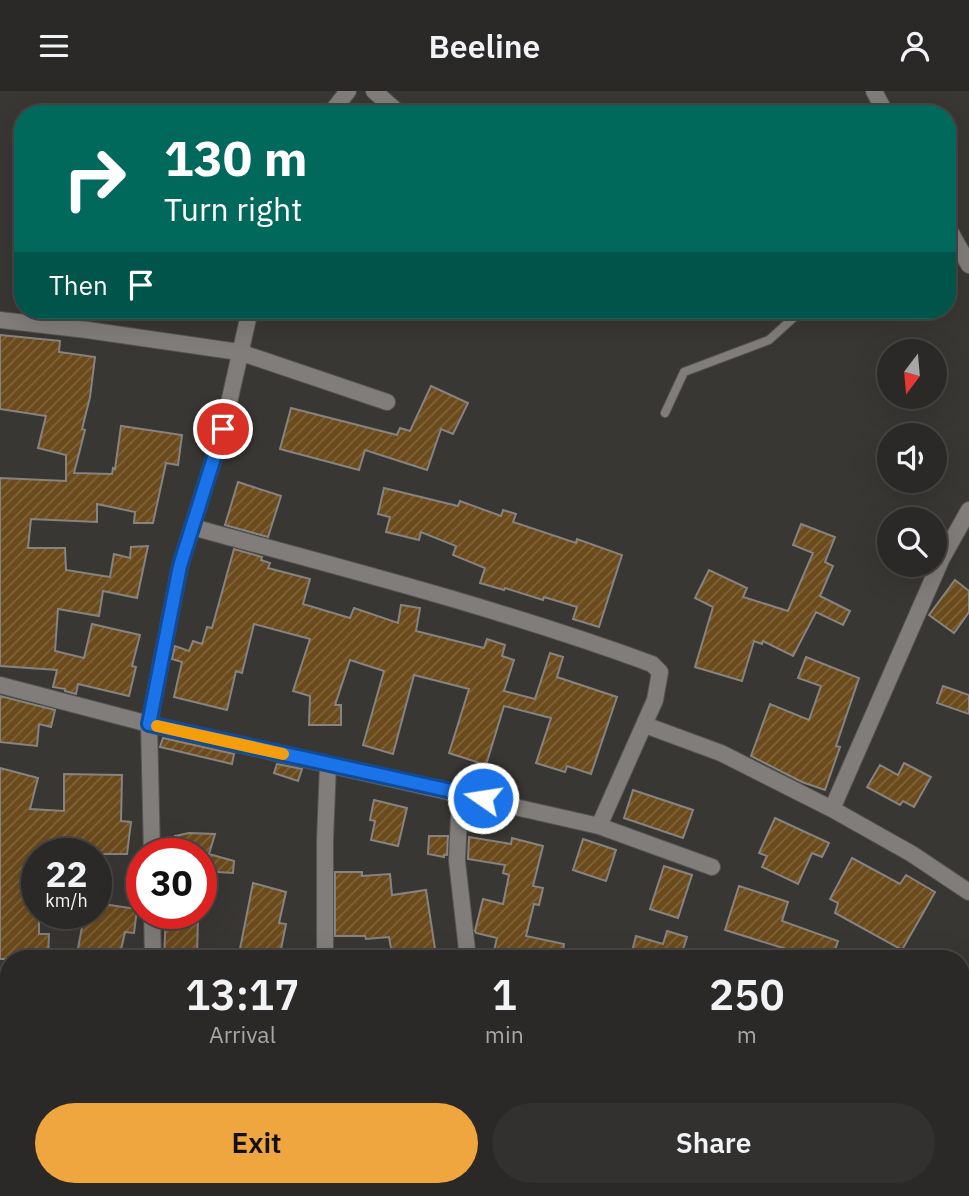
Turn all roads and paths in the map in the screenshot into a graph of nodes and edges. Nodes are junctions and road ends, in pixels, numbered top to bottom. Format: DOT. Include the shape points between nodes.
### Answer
graph roads {
  1 [pos="348,91"];
  2 [pos="374,91"];
  3 [pos="337,105"];
  4 [pos="390,105"];
  5 [pos="956,242"];
  6 [pos="969,265"];
  7 [pos="248,319"];
  8 [pos="792,319"];
  9 [pos="0,320"];
  10 [pos="239,352"];
  11 [pos="387,402"];
  12 [pos="665,413"];
  13 [pos="969,510"];
  14 [pos="192,527"];
  15 [pos="0,685"];
  16 [pos="149,724"];
  17 [pos="645,725"];
  18 [pos="328,764"];
  19 [pos="460,793"];
  20 [pos="832,809"];
  21 [pos="599,825"];
  22 [pos="152,838"];
  23 [pos="712,867"];
  24 [pos="969,892"];
  25 [pos="152,929"];
  26 [pos="153,950"];
  27 [pos="325,950"];
  28 [pos="467,950"];
  1 -- 3 [label="street"];
  2 -- 4 [label="street"];
  5 -- 6 [label="street"];
  7 -- 10 [label="street"];
  8 -- 12 [label="lane" via="769,340 684,372"];
  9 -- 10 [label="street"];
  10 -- 11 [label="street"];
  10 -- 14 [label="street" via="223,429"];
  13 -- 20 [label="street" via="942,558"];
  14 -- 16 [label="street"];
  14 -- 17 [label="street" via="577,636 652,664 660,672 659,687"];
  15 -- 16 [label="street"];
  16 -- 18 [label="street"];
  16 -- 22 [label="street"];
  17 -- 20 [label="street" via="721,753"];
  17 -- 21 [label="street"];
  18 -- 19 [label="street"];
  18 -- 27 [label="street"];
  19 -- 21 [label="street"];
  19 -- 28 [label="street" via="457,861"];
  20 -- 24 [label="street"];
  21 -- 23 [label="street"];
  25 -- 26 [label="street"];
}
